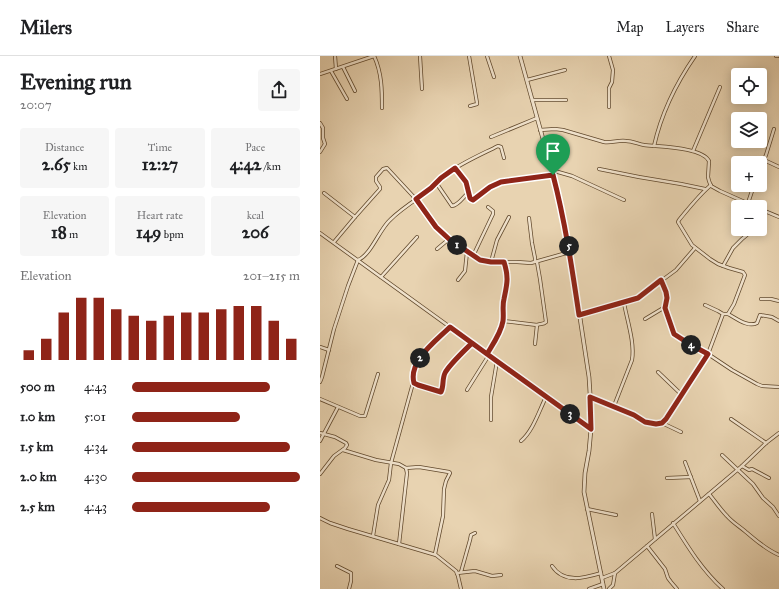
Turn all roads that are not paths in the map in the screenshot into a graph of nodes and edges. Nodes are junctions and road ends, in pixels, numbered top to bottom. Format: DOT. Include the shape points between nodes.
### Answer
graph roads {
  1 [pos="335,56"];
  2 [pos="374,56"];
  3 [pos="420,56"];
  4 [pos="469,56"];
  5 [pos="487,56"];
  6 [pos="520,56"];
  7 [pos="609,56"];
  8 [pos="695,56"];
  9 [pos="343,67"];
  10 [pos="336,69"];
  11 [pos="565,70"];
  12 [pos="331,71"];
  13 [pos="320,74"];
  14 [pos="494,77"];
  15 [pos="527,80"];
  16 [pos="720,87"];
  17 [pos="422,89"];
  18 [pos="356,92"];
  19 [pos="347,99"];
  20 [pos="532,100"];
  21 [pos="566,100"];
  22 [pos="470,106"];
  23 [pos="609,107"];
  24 [pos="382,108"];
  25 [pos="537,118"];
  26 [pos="320,123"];
  27 [pos="774,129"];
  28 [pos="540,130"];
  29 [pos="491,137"];
  30 [pos="654,146"];
  31 [pos="693,151"];
  32 [pos="320,152"];
  33 [pos="765,156"];
  34 [pos="504,158"];
  35 [pos="767,161"];
  36 [pos="779,167"];
  37 [pos="455,168"];
  38 [pos="599,169"];
  39 [pos="552,170"];
  40 [pos="553,175"];
  41 [pos="437,184"];
  42 [pos="711,185"];
  43 [pos="705,190"];
  44 [pos="324,193"];
  45 [pos="468,193"];
  46 [pos="416,199"];
  47 [pos="624,200"];
  48 [pos="739,200"];
  49 [pos="488,207"];
  50 [pos="767,211"];
  51 [pos="355,217"];
  52 [pos="509,217"];
  53 [pos="779,217"];
  54 [pos="529,218"];
  55 [pos="320,233"];
  56 [pos="746,236"];
  57 [pos="417,237"];
  58 [pos="449,239"];
  59 [pos="334,242"];
  60 [pos="695,248"];
  61 [pos="437,249"];
  62 [pos="467,252"];
  63 [pos="570,252"];
  64 [pos="473,256"];
  65 [pos="358,260"];
  66 [pos="491,262"];
  67 [pos="504,262"];
  68 [pos="537,262"];
  69 [pos="723,266"];
  70 [pos="382,277"];
  71 [pos="458,280"];
  72 [pos="661,280"];
  73 [pos="761,299"];
  74 [pos="779,301"];
  75 [pos="624,303"];
  76 [pos="705,305"];
  77 [pos="665,308"];
  78 [pos="723,314"];
  79 [pos="728,314"];
  80 [pos="579,315"];
  81 [pos="645,319"];
  82 [pos="503,321"];
  83 [pos="779,321"];
  84 [pos="537,326"];
  85 [pos="450,327"];
  86 [pos="472,343"];
  87 [pos="535,344"];
  88 [pos="320,347"];
  89 [pos="329,350"];
  90 [pos="708,354"];
  91 [pos="488,355"];
  92 [pos="497,361"];
  93 [pos="658,372"];
  94 [pos="378,374"];
  95 [pos="320,382"];
  96 [pos="414,383"];
  97 [pos="779,387"];
  98 [pos="467,390"];
  99 [pos="682,395"];
  100 [pos="546,396"];
  101 [pos="590,397"];
  102 [pos="320,400"];
  103 [pos="614,406"];
  104 [pos="338,407"];
  105 [pos="730,419"];
  106 [pos="491,420"];
  107 [pos="662,423"];
  108 [pos="591,429"];
  109 [pos="681,432"];
  110 [pos="320,433"];
  111 [pos="779,433"];
  112 [pos="324,435"];
  113 [pos="521,441"];
  114 [pos="320,442"];
  115 [pos="766,443"];
  116 [pos="343,450"];
  117 [pos="722,455"];
  118 [pos="685,462"];
  119 [pos="747,462"];
  120 [pos="391,463"];
  121 [pos="742,466"];
  122 [pos="406,468"];
  123 [pos="738,469"];
  124 [pos="752,469"];
  125 [pos="320,474"];
  126 [pos="691,477"];
  127 [pos="666,478"];
  128 [pos="769,478"];
  129 [pos="709,494"];
  130 [pos="700,501"];
  131 [pos="587,509"];
  132 [pos="652,514"];
  133 [pos="616,515"];
  134 [pos="779,516"];
  135 [pos="320,518"];
  136 [pos="673,523"];
  137 [pos="475,533"];
  138 [pos="373,536"];
  139 [pos="655,539"];
  140 [pos="399,544"];
  141 [pos="647,546"];
  142 [pos="435,554"];
  143 [pos="779,555"];
  144 [pos="338,566"];
  145 [pos="552,566"];
  146 [pos="461,572"];
  147 [pos="457,573"];
  148 [pos="601,573"];
  149 [pos="615,573"];
  150 [pos="500,575"];
  151 [pos="602,578"];
  152 [pos="603,584"];
  153 [pos="349,589"];
  154 [pos="461,589"];
  155 [pos="589,589"];
  156 [pos="604,589"];
  157 [pos="609,589"];
  158 [pos="677,589"];
  159 [pos="723,589"];
  1 -- 10 [label="street"];
  2 -- 9 [label="street"];
  2 -- 24 [label="street" via="382,89"];
  3 -- 17 [label="street"];
  4 -- 22 [label="street" via="477,103"];
  5 -- 14 [label="street"];
  6 -- 15 [label="street"];
  7 -- 23 [label="street" via="613,70 609,88"];
  8 -- 30 [label="street" via="680,79 667,107"];
  9 -- 10 [label="street"];
  9 -- 18 [label="street"];
  10 -- 12 [label="street"];
  11 -- 15 [label="street"];
  12 -- 13 [label="street"];
  12 -- 19 [label="street"];
  15 -- 20 [label="street"];
  16 -- 31 [label="street"];
  20 -- 21 [label="street"];
  20 -- 25 [label="street"];
  25 -- 28 [label="street"];
  25 -- 29 [label="street"];
  26 -- 32 [label="street" via="325,144"];
  27 -- 33 [label="street"];
  28 -- 30 [label="street" via="563,130 604,142 625,141"];
  28 -- 39 [label="street"];
  30 -- 31 [label="street"];
  31 -- 42 [label="street" via="708,158 708,177"];
  34 -- 37 [label="street" via="502,147 498,146"];
  35 -- 36 [label="street"];
  37 -- 41 [label="street"];
  37 -- 45 [label="street" via="466,182"];
  38 -- 43 [label="street"];
  39 -- 40 [label="street"];
  39 -- 47 [label="street" via="572,176"];
  40 -- 45 [label="street" via="501,182 473,200"];
  40 -- 63 [label="street"];
  41 -- 45 [label="street" via="452,206 458,204"];
  41 -- 46 [label="street"];
  42 -- 43 [label="street"];
  42 -- 48 [label="street"];
  43 -- 60 [label="street" via="678,221"];
  44 -- 51 [label="street"];
  46 -- 51 [label="street" via="385,168 376,177 380,189"];
  46 -- 58 [label="street" via="436,227"];
  46 -- 65 [label="street" via="388,222 366,254"];
  49 -- 64 [label="street" via="493,214"];
  50 -- 53 [label="street"];
  51 -- 59 [label="street"];
  52 -- 66 [label="street" via="497,240"];
  54 -- 68 [label="street"];
  55 -- 59 [label="street"];
  56 -- 69 [label="street" via="733,248"];
  57 -- 70 [label="street"];
  58 -- 61 [label="street"];
  58 -- 62 [label="street"];
  59 -- 65 [label="street"];
  60 -- 69 [label="street"];
  60 -- 72 [label="street" via="676,270"];
  62 -- 64 [label="street"];
  62 -- 71 [label="street" via="465,271"];
  63 -- 68 [label="street"];
  63 -- 80 [label="street"];
  64 -- 66 [label="street"];
  65 -- 70 [label="street"];
  65 -- 89 [label="street"];
  66 -- 67 [label="street"];
  67 -- 68 [label="street"];
  67 -- 82 [label="street" via="507,283"];
  68 -- 84 [label="street" via="546,321"];
  69 -- 79 [label="street" via="745,274"];
  70 -- 85 [label="street"];
  72 -- 75 [label="street" via="638,298"];
  72 -- 77 [label="street" via="667,298"];
  73 -- 74 [label="street"];
  75 -- 80 [label="street"];
  75 -- 103 [label="street" via="633,354"];
  76 -- 78 [label="street"];
  77 -- 81 [label="street"];
  77 -- 90 [label="street" via="674,334"];
  78 -- 79 [label="street"];
  78 -- 90 [label="street"];
  79 -- 83 [label="street" via="752,325 757,323 760,315"];
  80 -- 101 [label="street"];
  82 -- 84 [label="street"];
  82 -- 91 [label="street"];
  84 -- 87 [label="street"];
  85 -- 86 [label="street"];
  85 -- 96 [label="street" via="416,363"];
  86 -- 91 [label="street"];
  86 -- 96 [label="street" via="446,371 441,392"];
  88 -- 89 [label="street"];
  89 -- 95 [label="street"];
  90 -- 97 [label="street" via="757,384"];
  90 -- 99 [label="street"];
  91 -- 92 [label="street"];
  91 -- 98 [label="street"];
  92 -- 100 [label="street"];
  92 -- 106 [label="street" via="491,397"];
  93 -- 99 [label="street"];
  94 -- 104 [label="street" via="365,416"];
  96 -- 120 [label="street"];
  99 -- 107 [label="street"];
  100 -- 108 [label="street"];
  100 -- 113 [label="street" via="527,436"];
  101 -- 103 [label="street"];
  101 -- 108 [label="street"];
  102 -- 104 [label="street"];
  103 -- 107 [label="street" via="645,422"];
  104 -- 112 [label="street"];
  105 -- 115 [label="street"];
  107 -- 109 [label="street"];
  108 -- 131 [label="street" via="584,473"];
  110 -- 112 [label="street"];
  111 -- 115 [label="street"];
  112 -- 114 [label="street"];
  112 -- 116 [label="street" via="346,443 347,446"];
  115 -- 119 [label="street"];
  116 -- 120 [label="street"];
  116 -- 125 [label="street" via="334,456"];
  117 -- 123 [label="street"];
  118 -- 126 [label="street"];
  119 -- 121 [label="street"];
  119 -- 124 [label="street"];
  120 -- 122 [label="street"];
  120 -- 138 [label="street" via="389,480 378,505"];
  121 -- 123 [label="street"];
  121 -- 124 [label="street"];
  122 -- 140 [label="street"];
  122 -- 142 [label="street" via="419,467 450,472 444,489 443,516"];
  123 -- 129 [label="street"];
  123 -- 134 [label="street"];
  124 -- 128 [label="street"];
  126 -- 127 [label="street"];
  126 -- 130 [label="street"];
  129 -- 130 [label="street"];
  129 -- 143 [label="street" via="733,522 769,551"];
  130 -- 136 [label="street"];
  131 -- 133 [label="street"];
  131 -- 148 [label="street"];
  132 -- 139 [label="street"];
  135 -- 138 [label="street"];
  136 -- 139 [label="street"];
  136 -- 159 [label="street" via="700,564"];
  137 -- 146 [label="street" via="471,535"];
  138 -- 140 [label="street"];
  139 -- 141 [label="street"];
  140 -- 142 [label="street"];
  141 -- 149 [label="street"];
  141 -- 158 [label="street"];
  142 -- 147 [label="street"];
  144 -- 153 [label="street" via="351,573"];
  145 -- 148 [label="street" via="557,572 571,578"];
  146 -- 147 [label="street"];
  146 -- 150 [label="street" via="475,571 492,576"];
  147 -- 154 [label="street"];
  148 -- 151 [label="street"];
  149 -- 151 [label="street"];
  149 -- 157 [label="street" via="613,586"];
  151 -- 152 [label="street"];
  152 -- 155 [label="street"];
  152 -- 156 [label="street"];
}
